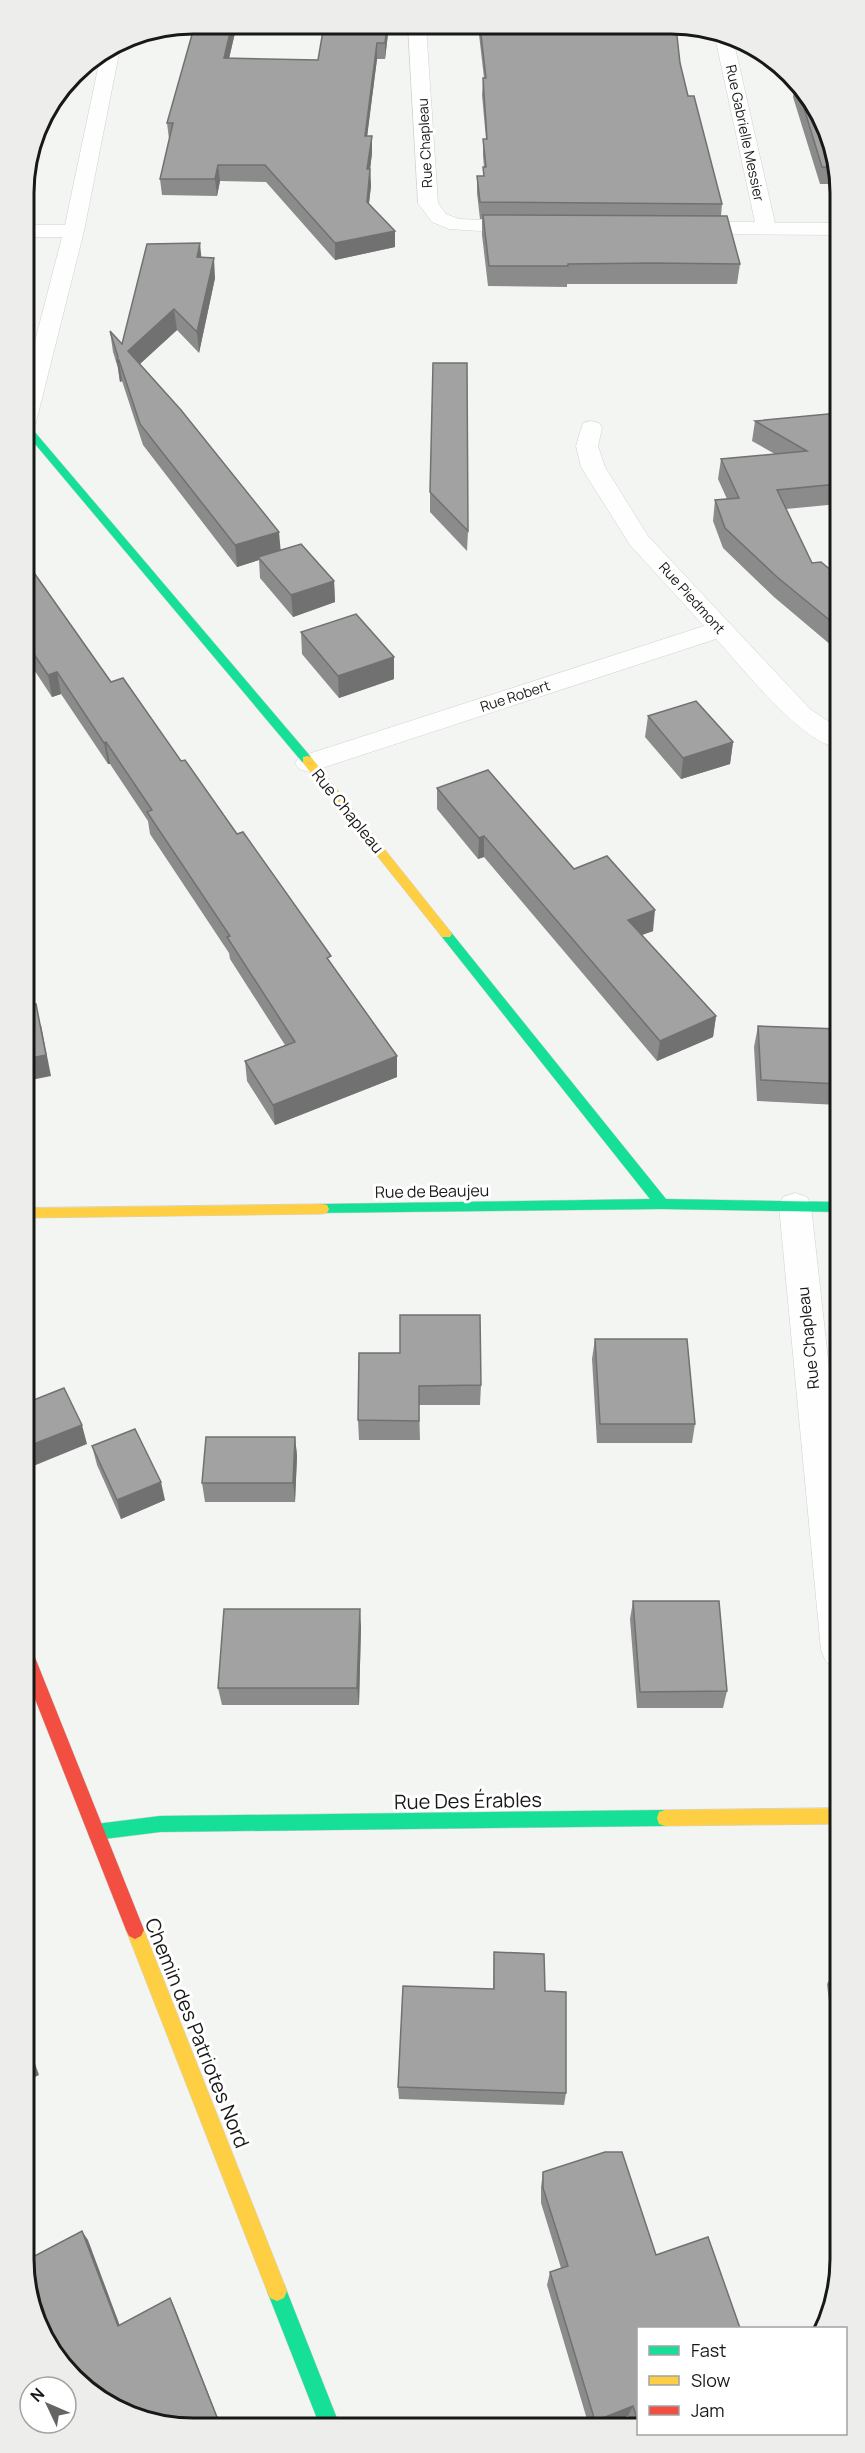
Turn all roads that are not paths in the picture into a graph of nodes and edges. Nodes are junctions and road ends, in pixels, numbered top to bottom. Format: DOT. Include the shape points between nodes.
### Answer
graph roads {
  1 [pos="419,35"];
  2 [pos="725,44"];
  3 [pos="109,59"];
  4 [pos="547,228"];
  5 [pos="674,228"];
  6 [pos="766,228"];
  7 [pos="830,229"];
  8 [pos="35,231"];
  9 [pos="74,231"];
  10 [pos="35,383"];
  11 [pos="591,428"];
  12 [pos="35,438"];
  13 [pos="720,629"];
  14 [pos="830,735"];
  15 [pos="309,763"];
  16 [pos="662,1204"];
  17 [pos="795,1206"];
  18 [pos="830,1207"];
  19 [pos="35,1213"];
  20 [pos="830,1551"];
  21 [pos="35,1678"];
  22 [pos="830,1816"];
  23 [pos="96,1832"];
  24 [pos="327,2418"];
  1 -- 4 [label="street, Rue Chapleau" via="428,203 439,218 456,225"];
  2 -- 6 [label="street, Rue Gabrielle Messier"];
  3 -- 9 [label="street"];
  5 -- 6 [label="street"];
  6 -- 7 [label="street"];
  8 -- 9 [label="street"];
  9 -- 10 [label="street"];
  11 -- 13 [label="street, Rue Piedmont" via="587,446 593,466 612,498 639,540"];
  12 -- 15 [label="street, Rue Chapleau"];
  13 -- 14 [label="street, Rue Piedmont" via="801,715"];
  13 -- 15 [label="street, Rue Robert"];
  15 -- 16 [label="street, Rue Chapleau"];
  16 -- 17 [label="street, Rue de Beaujeu"];
  16 -- 19 [label="street, Rue de Beaujeu"];
  17 -- 18 [label="street, Rue de Beaujeu"];
  17 -- 20 [label="street, Rue Chapleau"];
  21 -- 23 [label="street, Chemin des Patriotes Nord"];
  22 -- 23 [label="street, Rue Des Érables" via="160,1824"];
  23 -- 24 [label="street, Chemin des Patriotes Nord"];
}
